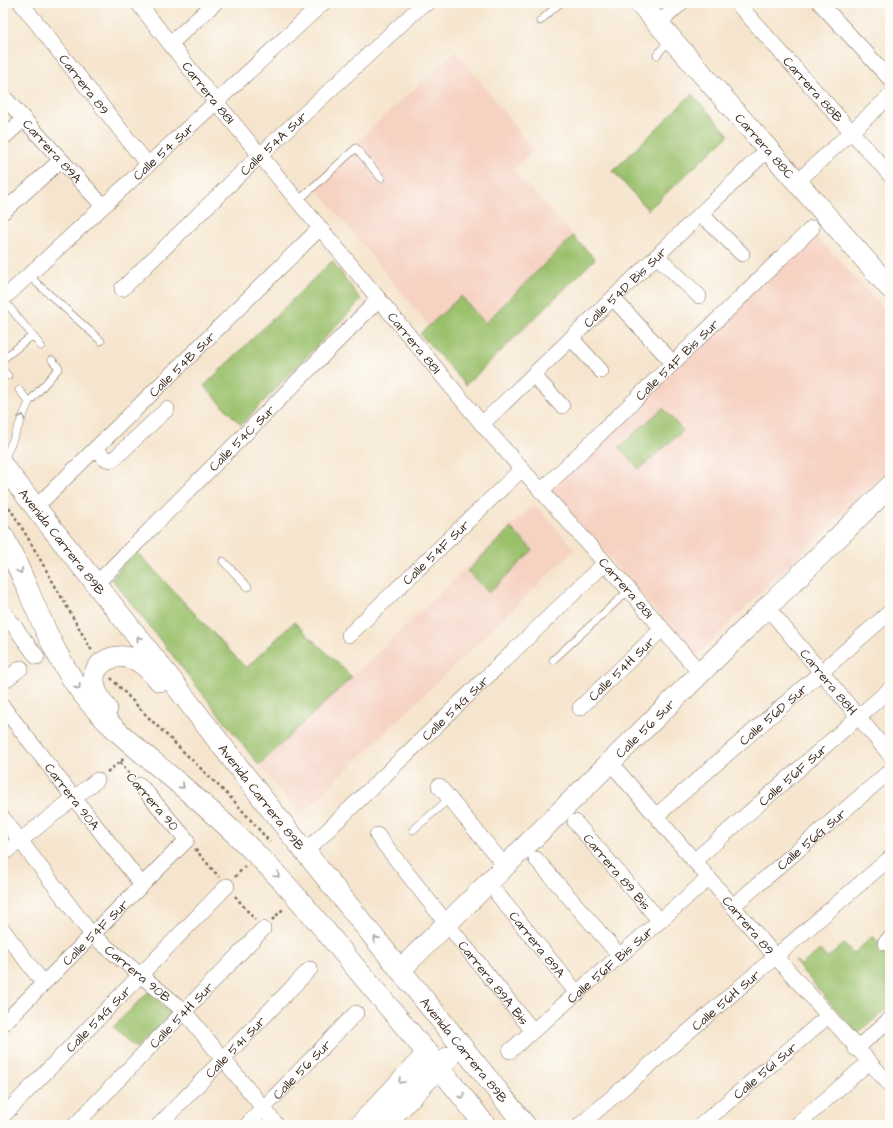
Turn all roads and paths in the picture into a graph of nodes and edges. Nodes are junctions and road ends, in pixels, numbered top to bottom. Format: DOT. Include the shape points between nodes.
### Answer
graph roads {
  1 [pos="21,3"];
  2 [pos="138,3"];
  3 [pos="215,3"];
  4 [pos="428,3"];
  5 [pos="560,3"];
  6 [pos="640,3"];
  7 [pos="681,3"];
  8 [pos="737,3"];
  9 [pos="820,3"];
  10 [pos="319,4"];
  11 [pos="540,21"];
  12 [pos="664,31"];
  13 [pos="170,44"];
  14 [pos="657,55"];
  15 [pos="890,78"];
  16 [pos="3,96"];
  17 [pos="890,96"];
  18 [pos="216,102"];
  19 [pos="24,119"];
  20 [pos="851,132"];
  21 [pos="3,138"];
  22 [pos="768,149"];
  23 [pos="260,155"];
  24 [pos="61,160"];
  25 [pos="148,165"];
  26 [pos="890,175"];
  27 [pos="381,178"];
  28 [pos="797,182"];
  29 [pos="298,201"];
  30 [pos="103,206"];
  31 [pos="3,212"];
  32 [pos="701,214"];
  33 [pos="320,228"];
  34 [pos="812,228"];
  35 [pos="742,254"];
  36 [pos="657,256"];
  37 [pos="29,276"];
  38 [pos="122,288"];
  39 [pos="890,288"];
  40 [pos="699,296"];
  41 [pos="613,298"];
  42 [pos="3,299"];
  43 [pos="379,299"];
  44 [pos="32,336"];
  45 [pos="571,338"];
  46 [pos="101,341"];
  47 [pos="41,346"];
  48 [pos="3,359"];
  49 [pos="52,360"];
  50 [pos="673,363"];
  51 [pos="601,371"];
  52 [pos="533,375"];
  53 [pos="19,390"];
  54 [pos="29,402"];
  55 [pos="562,406"];
  56 [pos="167,409"];
  57 [pos="482,424"];
  58 [pos="96,448"];
  59 [pos="3,466"];
  60 [pos="522,469"];
  61 [pos="890,487"];
  62 [pos="541,491"];
  63 [pos="3,497"];
  64 [pos="44,499"];
  65 [pos="3,536"];
  66 [pos="223,561"];
  67 [pos="605,563"];
  68 [pos="104,576"];
  69 [pos="248,587"];
  70 [pos="629,590"];
  71 [pos="767,607"];
  72 [pos="3,611"];
  73 [pos="890,612"];
  74 [pos="662,629"];
  75 [pos="349,635"];
  76 [pos="37,657"];
  77 [pos="553,660"];
  78 [pos="101,664"];
  79 [pos="21,668"];
  80 [pos="821,672"];
  81 [pos="700,673"];
  82 [pos="3,682"];
  83 [pos="890,689"];
  84 [pos="3,707"];
  85 [pos="580,708"];
  86 [pos="858,717"];
  87 [pos="206,726"];
  88 [pos="890,755"];
  89 [pos="126,757"];
  90 [pos="120,762"];
  91 [pos="610,762"];
  92 [pos="156,765"];
  93 [pos="890,771"];
  94 [pos="97,780"];
  95 [pos="140,785"];
  96 [pos="439,786"];
  97 [pos="74,798"];
  98 [pos="449,799"];
  99 [pos="656,816"];
  100 [pos="3,818"];
  101 [pos="576,822"];
  102 [pos="413,830"];
  103 [pos="377,836"];
  104 [pos="20,840"];
  105 [pos="186,840"];
  106 [pos="270,842"];
  107 [pos="304,852"];
  108 [pos="3,854"];
  109 [pos="890,858"];
  110 [pos="536,859"];
  111 [pos="694,861"];
  112 [pos="504,866"];
  113 [pos="709,878"];
  114 [pos="142,885"];
  115 [pos="227,886"];
  116 [pos="498,895"];
  117 [pos="287,905"];
  118 [pos="733,906"];
  119 [pos="660,921"];
  120 [pos="263,929"];
  121 [pos="451,929"];
  122 [pos="3,930"];
  123 [pos="92,935"];
  124 [pos="620,956"];
  125 [pos="776,957"];
  126 [pos="310,969"];
  127 [pos="400,970"];
  128 [pos="140,975"];
  129 [pos="43,983"];
  130 [pos="577,993"];
  131 [pos="184,1011"];
  132 [pos="356,1013"];
  133 [pos="828,1016"];
  134 [pos="890,1019"];
  135 [pos="4,1022"];
  136 [pos="533,1031"];
  137 [pos="460,1045"];
  138 [pos="856,1049"];
  139 [pos="510,1051"];
  140 [pos="223,1059"];
  141 [pos="434,1060"];
  142 [pos="869,1062"];
  143 [pos="890,1085"];
  144 [pos="263,1108"];
  145 [pos="3,1116"];
  146 [pos="75,1125"];
  147 [pos="160,1125"];
  148 [pos="247,1125"];
  149 [pos="277,1125"];
  150 [pos="360,1125"];
  151 [pos="384,1125"];
  152 [pos="485,1125"];
  153 [pos="525,1125"];
  154 [pos="580,1125"];
  155 [pos="701,1125"];
  156 [pos="797,1125"];
  1 -- 25 [label="street, Carrera 89"];
  2 -- 13 [label="street, Carrera 88I"];
  3 -- 13 [label="street"];
  4 -- 23 [label="street, Calle 54A Sur" via="422,5"];
  5 -- 11 [label="lane"];
  6 -- 12 [label="main road, Carrera 88C"];
  7 -- 12 [label="street"];
  8 -- 20 [label="street, Carrera 88B"];
  9 -- 15 [label="street"];
  10 -- 18 [label="street, Calle 54 Sur"];
  12 -- 14 [label="lane"];
  12 -- 22 [label="main road, Carrera 88C"];
  13 -- 18 [label="street, Carrera 88I"];
  16 -- 19 [label="street, Carrera 89A"];
  17 -- 20 [label="street"];
  18 -- 23 [label="street, Carrera 88I"];
  18 -- 25 [label="street, Calle 54 Sur"];
  19 -- 21 [label="street"];
  19 -- 24 [label="street, Carrera 89A"];
  20 -- 26 [label="street, Carrera 88B"];
  20 -- 28 [label="street"];
  22 -- 28 [label="main road, Carrera 88C"];
  22 -- 32 [label="street, Calle 54D Bis Sur"];
  23 -- 29 [label="street, Carrera 88I"];
  23 -- 38 [label="street, Calle 54A Sur"];
  24 -- 30 [label="street, Carrera 89A"];
  24 -- 31 [label="street"];
  25 -- 30 [label="street, Calle 54 Sur"];
  27 -- 29 [label="lane" via="356,148"];
  28 -- 39 [label="main road, Carrera 88C"];
  29 -- 33 [label="street, Carrera 88I"];
  30 -- 37 [label="street, Calle 54 Sur"];
  32 -- 35 [label="street"];
  32 -- 36 [label="street, Calle 54D Bis Sur"];
  33 -- 43 [label="street, Carrera 88I"];
  33 -- 58 [label="street, Calle 54B Sur"];
  34 -- 50 [label="street, Calle 54F Bis Sur"];
  36 -- 40 [label="street"];
  36 -- 41 [label="street, Calle 54D Bis Sur"];
  37 -- 42 [label="street, Calle 54 Sur"];
  37 -- 46 [label="lane"];
  41 -- 45 [label="street, Calle 54D Bis Sur"];
  41 -- 50 [label="street"];
  42 -- 44 [label="lane"];
  43 -- 57 [label="street, Carrera 88I"];
  43 -- 68 [label="street, Calle 54C Sur"];
  44 -- 47 [label="lane"];
  44 -- 48 [label="lane"];
  45 -- 51 [label="street"];
  45 -- 52 [label="street, Calle 54D Bis Sur"];
  49 -- 54 [label="lane" via="59,368"];
  50 -- 62 [label="street, Calle 54F Bis Sur"];
  52 -- 55 [label="street"];
  52 -- 57 [label="street, Calle 54D Bis Sur"];
  53 -- 54 [label="lane"];
  59 -- 54 [label="lane, one-way"];
  56 -- 58 [label="street" via="116,457 110,460 104,458"];
  57 -- 60 [label="street, Carrera 88I"];
  58 -- 64 [label="street, Calle 54B Sur"];
  87 -- 59 [label="main road, Avenida Carrera 89B, one-way"];
  60 -- 62 [label="street, Carrera 88I"];
  60 -- 75 [label="street, Calle 54F Sur"];
  61 -- 71 [label="main road, Calle 56 Sur"];
  62 -- 67 [label="street, Carrera 88I"];
  63 -- 78 [label="path"];
  65 -- 92 [label="main road, one-way" via="53,644 73,680 108,723"];
  66 -- 69 [label="lane"];
  67 -- 70 [label="street, Carrera 88I"];
  67 -- 107 [label="street, Calle 54G Sur"];
  70 -- 74 [label="street, Carrera 88I"];
  70 -- 77 [label="lane"];
  71 -- 80 [label="street, Carrera 88H"];
  71 -- 81 [label="main road, Calle 56 Sur"];
  72 -- 76 [label="street"];
  73 -- 80 [label="street, Calle 56D Sur"];
  74 -- 81 [label="street, Carrera 88I"];
  74 -- 85 [label="street, Calle 54H Sur"];
  78 -- 87 [label="main road" via="113,658 126,657 142,664"];
  78 -- 92 [label="main road" via="94,675 98,695 110,714"];
  78 -- 106 [label="path" via="126,695 234,801"];
  79 -- 82 [label="street"];
  80 -- 86 [label="street, Carrera 88H"];
  80 -- 99 [label="street, Calle 56D Sur"];
  81 -- 91 [label="main road, Calle 56 Sur"];
  83 -- 86 [label="street, Calle 56F Sur"];
  84 -- 97 [label="street, Carrera 90A"];
  86 -- 88 [label="street, Carrera 88H"];
  86 -- 111 [label="street, Calle 56F Sur"];
  87 -- 107 [label="main road, Avenida Carrera 89B"];
  89 -- 90 [label="path"];
  90 -- 94 [label="path"];
  90 -- 95 [label="path, Carrera 90"];
  91 -- 99 [label="street, Carrera 89"];
  91 -- 112 [label="main road, Calle 56 Sur"];
  92 -- 141 [label="main road, one-way" via="213,813 286,883"];
  93 -- 118 [label="street, Calle 56G Sur"];
  94 -- 97 [label="street"];
  95 -- 105 [label="street, Carrera 90"];
  96 -- 98 [label="street"];
  97 -- 104 [label="street"];
  97 -- 114 [label="street, Carrera 90A"];
  98 -- 102 [label="lane"];
  98 -- 112 [label="street"];
  99 -- 111 [label="street, Carrera 89"];
  100 -- 104 [label="street, Carrera 90B"];
  101 -- 119 [label="street, Carrera 89 Bis"];
  103 -- 121 [label="street, Carrera 89A Bis"];
  104 -- 108 [label="street"];
  104 -- 123 [label="street, Carrera 90B"];
  105 -- 114 [label="street, Calle 54F Sur"];
  127 -- 107 [label="main road, Avenida Carrera 89B, one-way"];
  109 -- 125 [label="street, Calle 56H Sur"];
  110 -- 124 [label="street"];
  111 -- 113 [label="street, Carrera 89"];
  112 -- 121 [label="main road, Calle 56 Sur"];
  113 -- 118 [label="street, Carrera 89"];
  113 -- 119 [label="street, Calle 56F Bis Sur"];
  114 -- 123 [label="street, Calle 54F Sur"];
  115 -- 128 [label="street, Calle 54G Sur"];
  116 -- 130 [label="street, Carrera 89A"];
  117 -- 120 [label="path"];
  118 -- 125 [label="street, Carrera 89"];
  119 -- 124 [label="street, Calle 56F Bis Sur"];
  120 -- 131 [label="street, Calle 54H Sur"];
  121 -- 127 [label="main road, Calle 56 Sur"];
  121 -- 136 [label="street, Carrera 89A Bis"];
  122 -- 129 [label="street"];
  123 -- 128 [label="street, Carrera 90B"];
  123 -- 129 [label="street, Calle 54F Sur"];
  124 -- 130 [label="street, Calle 56F Bis Sur"];
  125 -- 133 [label="street, Carrera 89"];
  125 -- 154 [label="street, Calle 56H Sur"];
  126 -- 140 [label="street, Calle 54I Sur"];
  127 -- 137 [label="main road, Avenida Carrera 89B"];
  128 -- 131 [label="street, Carrera 90B"];
  128 -- 145 [label="street, Calle 54G Sur"];
  129 -- 135 [label="street, Calle 54F Sur"];
  130 -- 136 [label="street, Calle 56F Bis Sur"];
  131 -- 140 [label="street, Carrera 90B"];
  131 -- 146 [label="street, Calle 54H Sur"];
  132 -- 144 [label="street, Calle 56 Sur"];
  133 -- 138 [label="street, Carrera 89"];
  133 -- 155 [label="street, Calle 56I Sur"];
  134 -- 138 [label="street"];
  136 -- 139 [label="street, Calle 56F Bis Sur"];
  137 -- 141 [label="main road"];
  137 -- 153 [label="main road, Avenida Carrera 89B"];
  138 -- 142 [label="street, Carrera 89"];
  140 -- 144 [label="street, Carrera 90B"];
  140 -- 147 [label="street, Calle 54I Sur"];
  141 -- 150 [label="main road, one-way"];
  141 -- 151 [label="main road"];
  141 -- 152 [label="main road, one-way"];
  142 -- 143 [label="street, Carrera 89"];
  142 -- 156 [label="street"];
  144 -- 148 [label="street, Calle 56 Sur"];
  144 -- 149 [label="street, Carrera 90B"];
}
